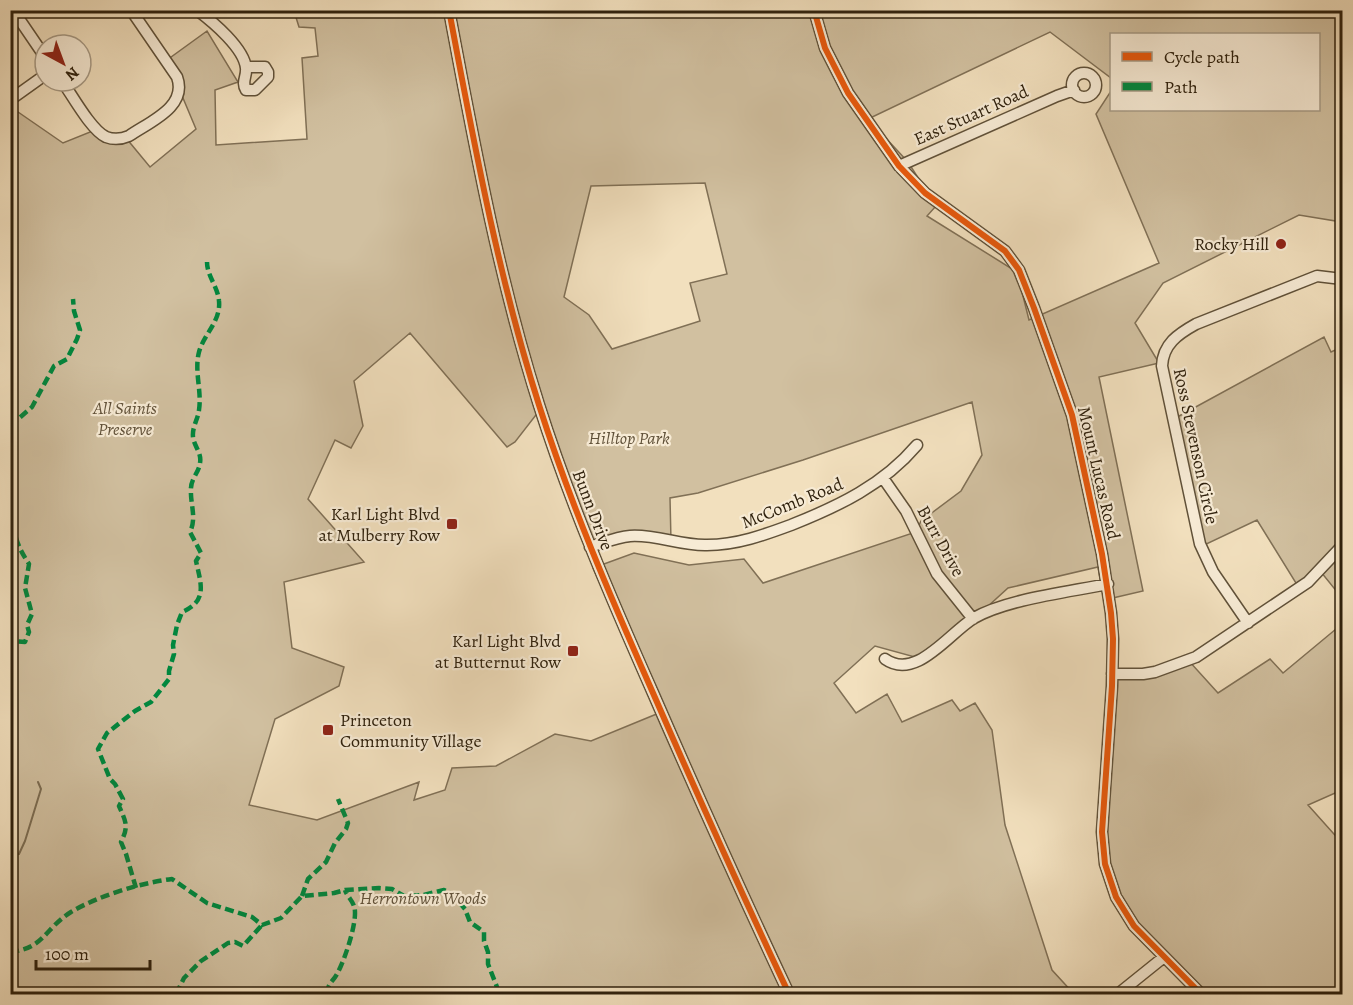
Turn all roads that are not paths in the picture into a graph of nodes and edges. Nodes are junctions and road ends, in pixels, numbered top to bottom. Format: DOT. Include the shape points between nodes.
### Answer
graph roads {
  1 [pos="14,10"];
  2 [pos="131,10"];
  3 [pos="197,10"];
  4 [pos="449,10"];
  5 [pos="814,10"];
  6 [pos="33,39"];
  7 [pos="246,67"];
  8 [pos="33,84"];
  9 [pos="1074,90"];
  10 [pos="71,93"];
  11 [pos="10,100"];
  12 [pos="899,166"];
  13 [pos="1342,279"];
  14 [pos="917,445"];
  15 [pos="883,478"];
  16 [pos="1342,546"];
  17 [pos="590,547"];
  18 [pos="1108,584"];
  19 [pos="973,619"];
  20 [pos="1248,623"];
  21 [pos="885,659"];
  22 [pos="1112,674"];
  23 [pos="1164,957"];
  24 [pos="789,994"];
  25 [pos="1118,994"];
  26 [pos="1201,994"];
  1 -- 6 [label="street"];
  2 -- 10 [label="street" via="177,77 180,90 171,107 129,136 110,138 98,131"];
  3 -- 7 [label="street" via="235,46"];
  4 -- 17 [label="street, Bunn Drive" via="511,309 545,425"];
  5 -- 12 [label="street, Mount Lucas Road" via="825,48 848,93"];
  8 -- 11 [label="street"];
  9 -- 12 [label="street, East Stuart Road"];
  12 -- 18 [label="street, Mount Lucas Road" via="925,192 1005,251 1019,270 1072,415"];
  13 -- 20 [label="street, Ross Stevenson Circle" via="1317,276 1196,324 1169,344 1163,358 1200,544 1213,572"];
  14 -- 15 [label="street, McComb Road"];
  15 -- 17 [label="street, McComb Road" via="820,514 744,541 707,545 628,536"];
  15 -- 19 [label="street, Burr Drive" via="916,529 937,574"];
  16 -- 20 [label="street" via="1308,582"];
  17 -- 24 [label="street, Bunn Drive"];
  18 -- 19 [label="street" via="1008,604"];
  18 -- 22 [label="street, Mount Lucas Road"];
  19 -- 21 [label="street" via="912,665 898,666"];
  20 -- 22 [label="street" via="1181,664 1143,674"];
  22 -- 23 [label="street, Mount Lucas Road" via="1102,832 1105,864 1124,911"];
  23 -- 25 [label="street"];
  23 -- 26 [label="street, Mount Lucas Road"];
}
